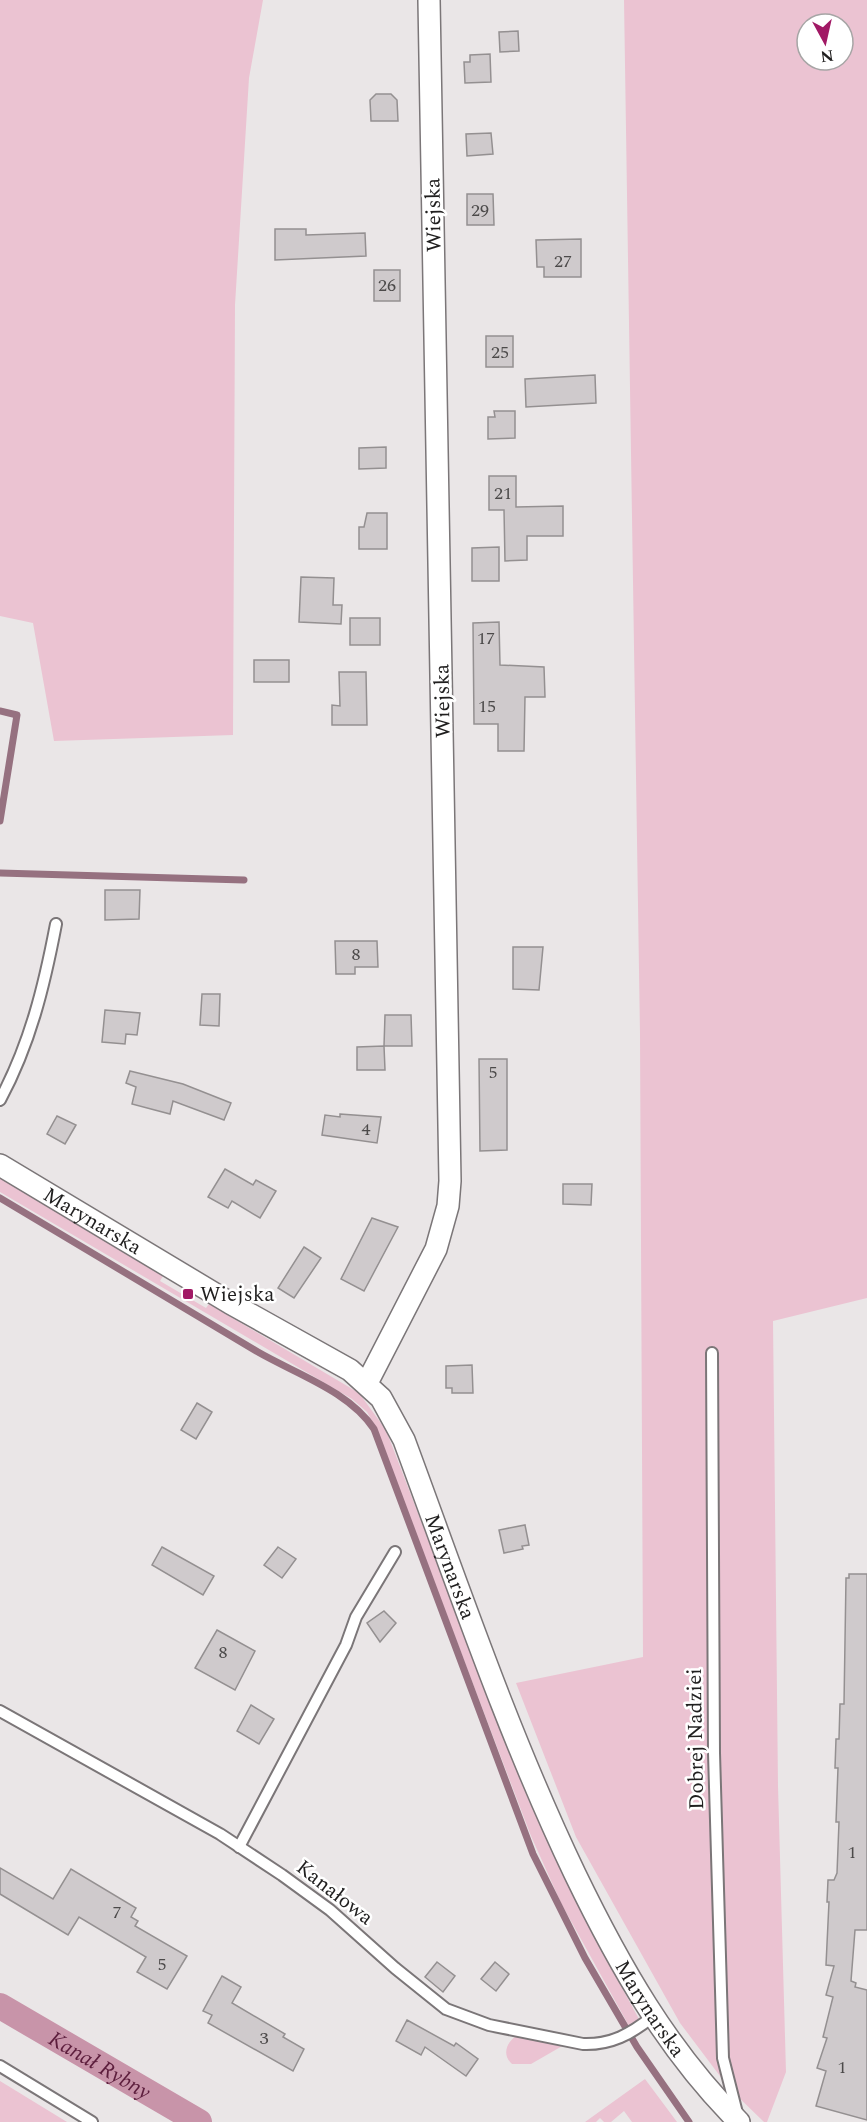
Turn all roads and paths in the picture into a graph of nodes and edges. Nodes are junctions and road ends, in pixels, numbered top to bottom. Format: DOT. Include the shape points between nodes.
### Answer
graph roads {
  1 [pos="429,0"];
  2 [pos="56,924"];
  3 [pos="0,1100"];
  4 [pos="0,1165"];
  5 [pos="712,1353"];
  6 [pos="367,1383"];
  7 [pos="395,1552"];
  8 [pos="0,1711"];
  9 [pos="239,1847"];
  10 [pos="647,2021"];
  11 [pos="0,2066"];
  12 [pos="92,2122"];
  13 [pos="739,2122"];
  1 -- 6 [label="street, Wiejska" via="450,1181 448,1206 436,1249"];
  2 -- 3 [label="lane" via="33,1026"];
  4 -- 6 [label="street, Marynarska"];
  5 -- 13 [label="lane, Dobrej Nadziei" via="714,1753 723,2058"];
  6 -- 10 [label="street, Marynarska" via="394,1417 543,1806"];
  7 -- 9 [label="lane" via="356,1617 346,1645"];
  8 -- 9 [label="lane, Kanałowa"];
  9 -- 10 [label="lane, Kanałowa" via="330,1910 446,2009 489,2025 599,2044 617,2039"];
  10 -- 13 [label="street, Marynarska"];
  11 -- 12 [label="lane"];
}
